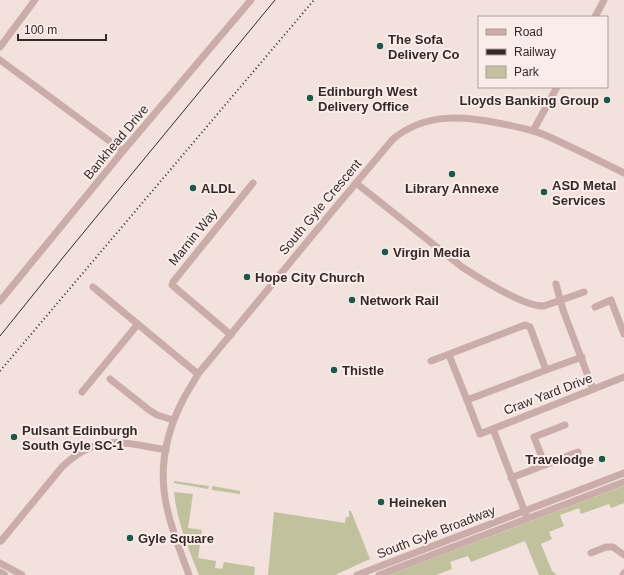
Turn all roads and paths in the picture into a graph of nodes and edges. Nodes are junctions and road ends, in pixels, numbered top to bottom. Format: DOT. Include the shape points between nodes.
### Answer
graph roads {
  1 [pos="35,0"];
  2 [pos="251,0"];
  3 [pos="604,0"];
  4 [pos="596,16"];
  5 [pos="0,47"];
  6 [pos="0,60"];
  7 [pos="556,88"];
  8 [pos="533,131"];
  9 [pos="123,151"];
  10 [pos="624,173"];
  11 [pos="253,183"];
  12 [pos="356,183"];
  13 [pos="556,284"];
  14 [pos="93,287"];
  15 [pos="584,292"];
  16 [pos="0,301"];
  17 [pos="561,301"];
  18 [pos="595,307"];
  19 [pos="138,324"];
  20 [pos="624,334"];
  21 [pos="231,335"];
  22 [pos="449,355"];
  23 [pos="582,357"];
  24 [pos="431,362"];
  25 [pos="546,370"];
  26 [pos="198,374"];
  27 [pos="624,377"];
  28 [pos="110,379"];
  29 [pos="593,389"];
  30 [pos="82,392"];
  31 [pos="467,400"];
  32 [pos="174,420"];
  33 [pos="565,425"];
  34 [pos="493,429"];
  35 [pos="166,450"];
  36 [pos="578,452"];
  37 [pos="544,465"];
  38 [pos="624,473"];
  39 [pos="512,478"];
  40 [pos="624,482"];
  41 [pos="526,515"];
  42 [pos="1,541"];
  43 [pos="591,553"];
  44 [pos="624,555"];
  45 [pos="0,563"];
  46 [pos="0,572"];
  47 [pos="5,575"];
  48 [pos="22,575"];
  49 [pos="189,575"];
  50 [pos="356,575"];
  51 [pos="378,575"];
  1 -- 5 [label="street"];
  2 -- 9 [label="street, Bankhead Drive"];
  3 -- 4 [label="street"];
  6 -- 9 [label="street"];
  7 -- 8 [label="street"];
  8 -- 10 [label="street, South Gyle Crescent" via="579,150"];
  8 -- 12 [label="street, South Gyle Crescent" via="470,118 427,121 401,132"];
  9 -- 16 [label="street, Bankhead Drive"];
  11 -- 21 [label="street, Marnin Way" via="172,285"];
  12 -- 17 [label="street" via="476,277 514,297 538,306"];
  12 -- 21 [label="street, South Gyle Crescent"];
  13 -- 17 [label="street"];
  14 -- 19 [label="street"];
  15 -- 17 [label="street"];
  17 -- 23 [label="street"];
  18 -- 20 [label="street" via="611,300"];
  19 -- 26 [label="street"];
  19 -- 30 [label="street"];
  21 -- 26 [label="street, South Gyle Crescent"];
  22 -- 24 [label="street"];
  22 -- 25 [label="street" via="525,325 530,327"];
  22 -- 31 [label="street"];
  23 -- 25 [label="street"];
  23 -- 29 [label="street"];
  25 -- 31 [label="street"];
  26 -- 32 [label="street, South Gyle Crescent"];
  27 -- 29 [label="street, Craw Yard Drive"];
  28 -- 32 [label="street" via="149,410"];
  29 -- 34 [label="street, Craw Yard Drive"];
  31 -- 34 [label="street, Craw Yard Drive" via="480,434"];
  32 -- 35 [label="street, South Gyle Crescent"];
  33 -- 37 [label="street" via="534,437"];
  34 -- 39 [label="street"];
  35 -- 42 [label="street" via="112,442 81,452 62,467"];
  35 -- 49 [label="street, South Gyle Crescent" via="164,485 167,508"];
  36 -- 37 [label="street"];
  37 -- 39 [label="street"];
  38 -- 41 [label="street, South Gyle Broadway"];
  39 -- 41 [label="street"];
  40 -- 41 [label="street, South Gyle Broadway"];
  41 -- 50 [label="street, South Gyle Broadway"];
  41 -- 51 [label="street, South Gyle Broadway"];
  43 -- 44 [label="street" via="612,547"];
  45 -- 48 [label="street"];
  46 -- 47 [label="street"];
}
